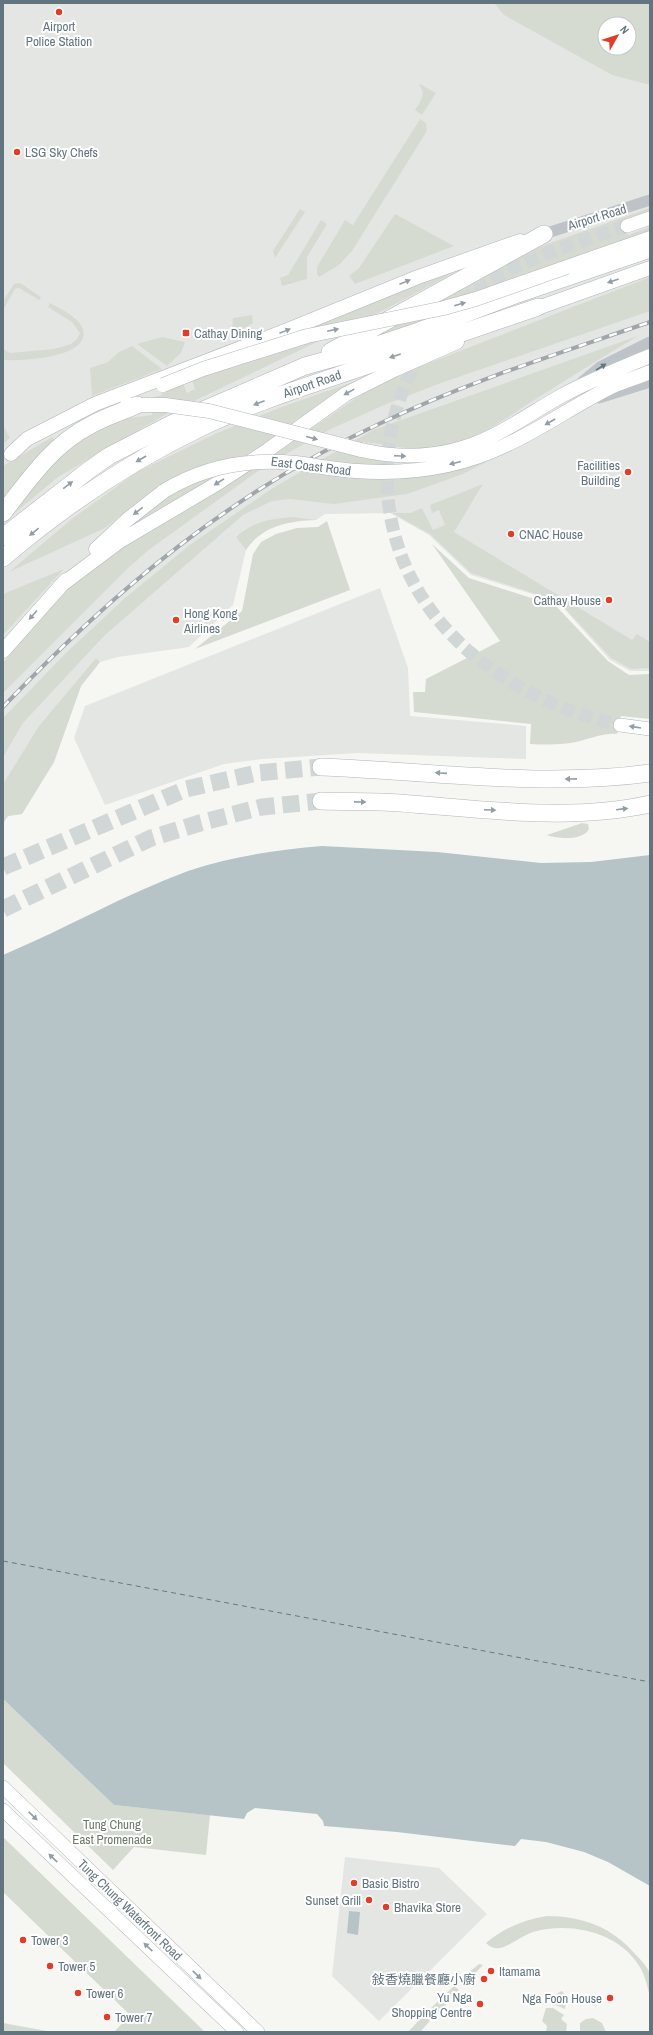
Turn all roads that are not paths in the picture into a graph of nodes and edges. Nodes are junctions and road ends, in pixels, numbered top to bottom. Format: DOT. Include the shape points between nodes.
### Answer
graph roads {
  1 [pos="650,200"];
  2 [pos="650,218"];
  3 [pos="628,226"];
  4 [pos="544,234"];
  5 [pos="650,238"];
  6 [pos="650,249"];
  7 [pos="650,268"];
  8 [pos="538,307"];
  9 [pos="650,342"];
  10 [pos="650,356"];
  11 [pos="305,366"];
  12 [pos="650,372"];
  13 [pos="650,382"];
  14 [pos="570,391"];
  15 [pos="578,405"];
  16 [pos="128,406"];
  17 [pos="7,456"];
  18 [pos="3,513"];
  19 [pos="3,537"];
  20 [pos="3,558"];
  21 [pos="60,586"];
  22 [pos="3,651"];
  23 [pos="620,725"];
  24 [pos="650,729"];
  25 [pos="321,766"];
  26 [pos="650,773"];
  27 [pos="321,801"];
  28 [pos="650,804"];
  29 [pos="4,1789"];
  30 [pos="3,1810"];
  31 [pos="237,2032"];
  32 [pos="258,2032"];
  1 -- 4 [label="street, Airport Road"];
  2 -- 3 [label="main road"];
  4 -- 11 [label="highway"];
  17 -- 4 [label="main road, one-way" via="27,439 95,404 285,332 418,277"];
  16 -- 5 [label="main road, one-way, bridge" via="136,397 203,369 307,336 476,299"];
  6 -- 11 [label="highway, Airport Road" via="515,295 419,332"];
  7 -- 8 [label="main road, Airport Road, one-way"];
  8 -- 20 [label="highway, Airport Road, one-way" via="271,398 203,426 154,451 99,485 48,521"];
  8 -- 21 [label="main road, one-way" via="396,369 346,394 218,483 120,541"];
  14 -- 9 [label="street, East Coast Road, one-way" via="600,367"];
  10 -- 14 [label="main road"];
  19 -- 11 [label="highway, Airport Road, one-way" via="45,502 109,456 171,424"];
  12 -- 15 [label="main road" via="614,386"];
  13 -- 15 [label="street, East Coast Road"];
  16 -- 14 [label="main road, East Coast Road, one-way, bridge" via="165,405 209,411 361,450 385,455 412,456 469,446 492,436"];
  15 -- 21 [label="main road, East Coast Road, one-way, bridge" via="505,446 457,463 419,471 357,472 278,461 246,462 204,471 185,478 164,491 127,520"];
  16 -- 17 [label="main road, East Coast Road" via="88,416"];
  16 -- 18 [label="highway" via="71,437 40,467"];
  21 -- 22 [label="main road, East Coast Road, one-way"];
  24 -- 23 [label="main road, one-way"];
  26 -- 25 [label="highway, one-way" via="610,778 542,779"];
  27 -- 28 [label="highway, one-way" via="386,802 543,812 593,812"];
  29 -- 32 [label="main road, Tung Chung Waterfront Road, one-way"];
  31 -- 30 [label="main road, Tung Chung Waterfront Road, one-way"];
}
